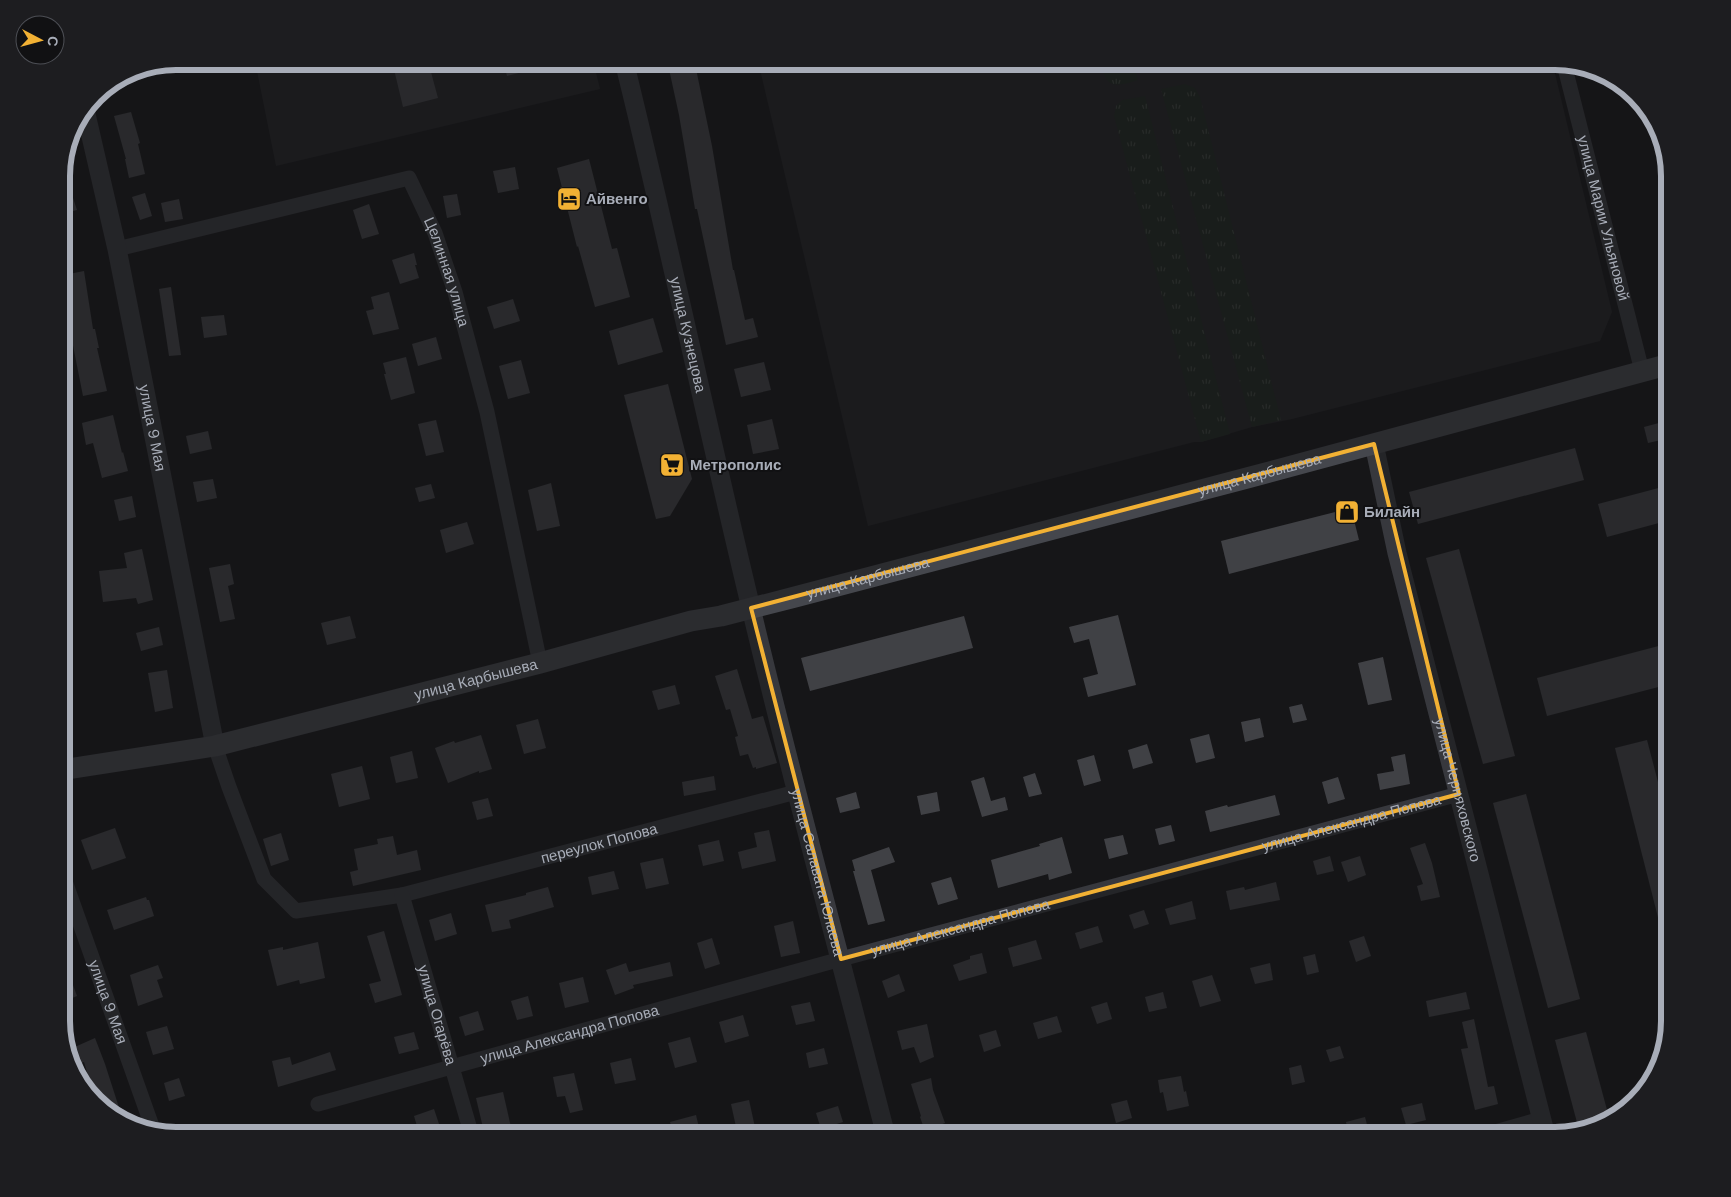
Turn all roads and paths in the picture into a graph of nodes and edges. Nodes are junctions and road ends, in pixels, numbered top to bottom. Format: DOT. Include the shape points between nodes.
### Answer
graph roads {
  1 [pos="626,70"];
  2 [pos="1566,71"];
  3 [pos="86,120"];
  4 [pos="117,249"];
  5 [pos="1661,367"];
  6 [pos="1642,372"];
  7 [pos="1374,444"];
  8 [pos="751,608"];
  9 [pos="540,663"];
  10 [pos="215,746"];
  11 [pos="70,769"];
  12 [pos="796,792"];
  13 [pos="1459,794"];
  14 [pos="70,895"];
  15 [pos="402,895"];
  16 [pos="841,959"];
  17 [pos="452,1066"];
  18 [pos="318,1104"];
  19 [pos="151,1124"];
  20 [pos="469,1127"];
  21 [pos="884,1127"];
  22 [pos="1543,1127"];
  1 -- 8 [label="street, улица Кузнецова"];
  2 -- 6 [label="street, улица Марии Ульяновой"];
  3 -- 4 [label="street, улица 9 Мая"];
  4 -- 9 [label="street, Целинная улица" via="409,178 435,233 455,292 487,412"];
  4 -- 10 [label="street, улица 9 Мая"];
  5 -- 6 [label="main road, улица Карбышева"];
  6 -- 7 [label="main road, улица Карбышева"];
  7 -- 8 [label="main road, улица Карбышева"];
  7 -- 13 [label="street, улица Черняховского" via="1397,553"];
  8 -- 9 [label="main road, улица Карбышева" via="691,621"];
  8 -- 12 [label="street, улица Салавата Юлаева"];
  9 -- 10 [label="main road, улица Карбышева"];
  10 -- 11 [label="main road, улица Карбышева"];
  10 -- 15 [label="street, переулок Попова" via="264,879 296,911"];
  12 -- 15 [label="street, переулок Попова"];
  12 -- 16 [label="street, улица Салавата Юлаева"];
  13 -- 16 [label="street, улица Александра Попова"];
  13 -- 22 [label="street, улица Черняховского"];
  14 -- 19 [label="street, улица 9 Мая"];
  15 -- 17 [label="street, улица Огарёва"];
  16 -- 17 [label="street, улица Александра Попова"];
  16 -- 21 [label="street, улица Салавата Юлаева"];
  17 -- 18 [label="street, улица Александра Попова"];
  17 -- 20 [label="street, улица Огарёва"];
}
